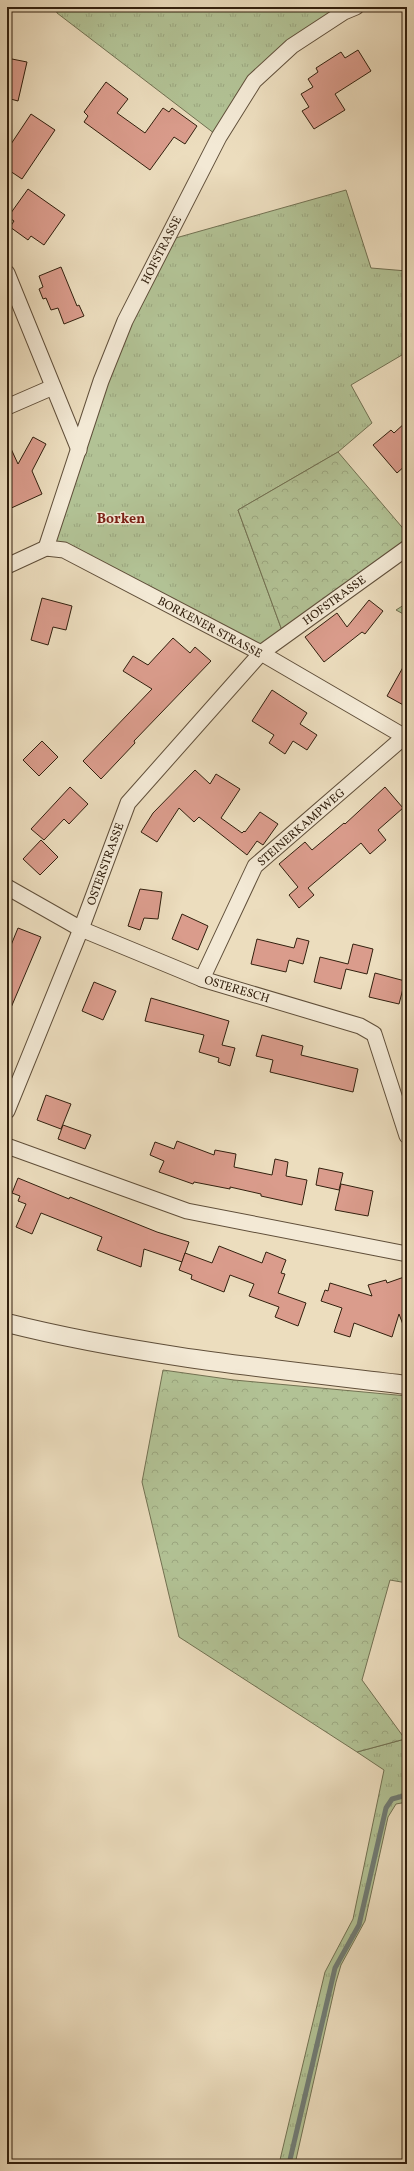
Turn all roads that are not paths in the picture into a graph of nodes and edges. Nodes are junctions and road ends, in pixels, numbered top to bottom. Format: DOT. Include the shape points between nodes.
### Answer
graph roads {
  1 [pos="356,7"];
  2 [pos="7,273"];
  3 [pos="53,387"];
  4 [pos="7,407"];
  5 [pos="79,450"];
  6 [pos="46,548"];
  7 [pos="407,548"];
  8 [pos="7,566"];
  9 [pos="261,653"];
  10 [pos="406,738"];
  11 [pos="7,887"];
  12 [pos="81,929"];
  13 [pos="202,979"];
  14 [pos="7,1111"];
  15 [pos="407,1136"];
  16 [pos="7,1146"];
  17 [pos="407,1254"];
  18 [pos="7,1323"];
  19 [pos="407,1385"];
  1 -- 5 [label="street, HOFSTRASSE" via="292,46 254,81 218,137 125,320 101,381"];
  2 -- 3 [label="street"];
  3 -- 4 [label="street"];
  3 -- 5 [label="street"];
  5 -- 6 [label="street, HOFSTRASSE"];
  6 -- 8 [label="street"];
  6 -- 9 [label="street, BORKENER STRASSE" via="64,550"];
  7 -- 9 [label="street, HOFSTRASSE"];
  9 -- 10 [label="street, BORKENER STRASSE"];
  9 -- 12 [label="street, OSTERSTRASSE" via="128,803"];
  10 -- 13 [label="street, STEINERKAMPWEG" via="255,866"];
  11 -- 12 [label="street, OSTERESCH"];
  12 -- 13 [label="street, OSTERESCH"];
  12 -- 14 [label="street, OSTERSTRASSE"];
  13 -- 15 [label="street, OSTERESCH" via="360,1026 374,1034"];
  16 -- 17 [label="street" via="187,1211"];
  18 -- 19 [label="street" via="52,1334 208,1361"];
}
